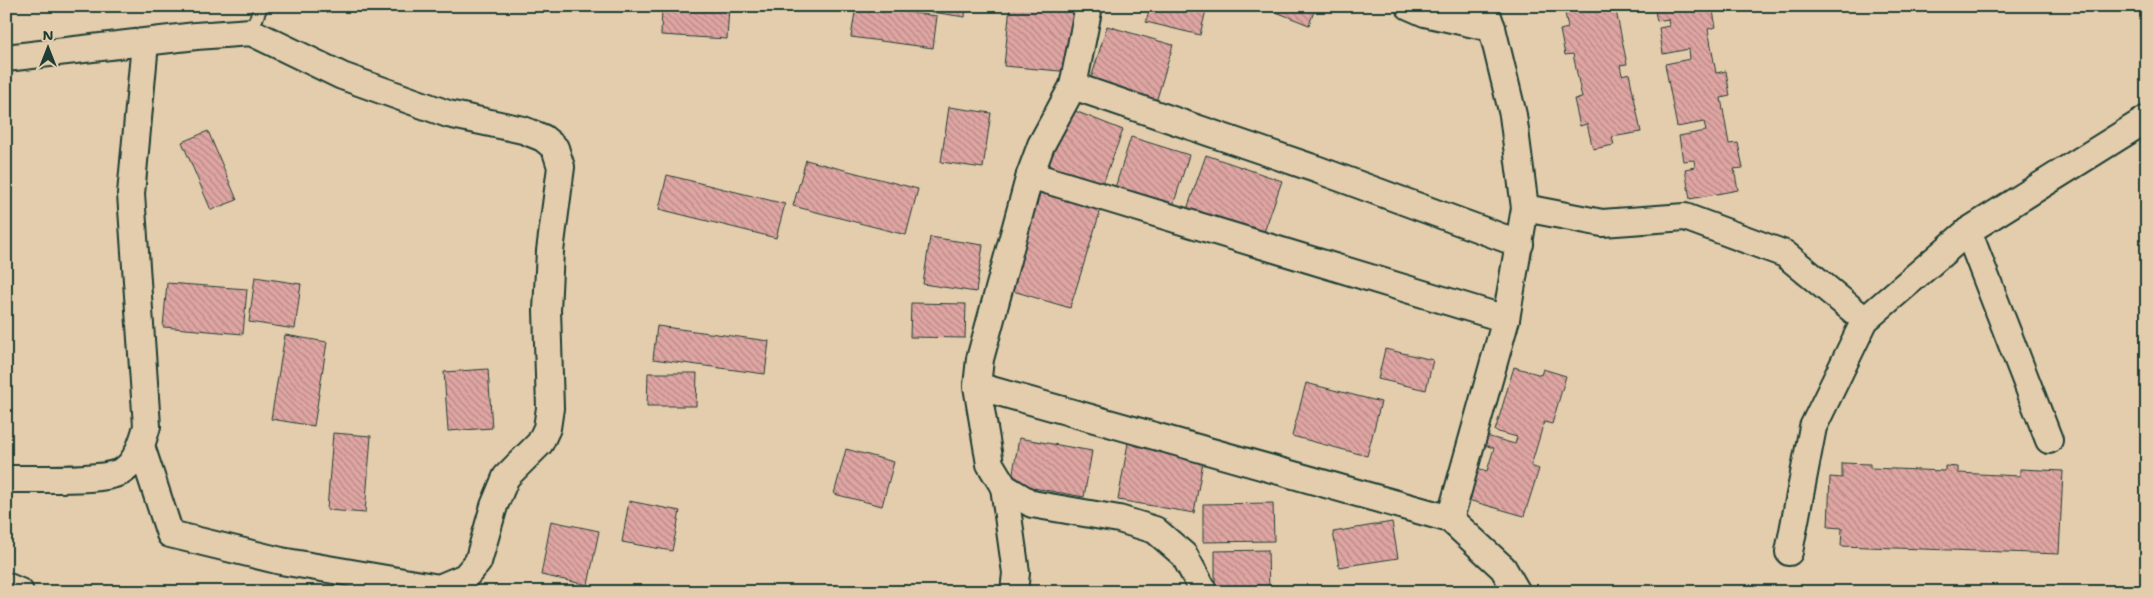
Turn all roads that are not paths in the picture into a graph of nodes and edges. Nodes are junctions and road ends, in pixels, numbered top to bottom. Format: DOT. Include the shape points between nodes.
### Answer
graph roads {
  1 [pos="261,6"];
  2 [pos="1089,6"];
  3 [pos="1409,6"];
  4 [pos="1488,17"];
  5 [pos="251,32"];
  6 [pos="145,43"];
  7 [pos="6,58"];
  8 [pos="1072,86"];
  9 [pos="2147,119"];
  10 [pos="1030,175"];
  11 [pos="1525,208"];
  12 [pos="1968,231"];
  13 [pos="1520,244"];
  14 [pos="1506,319"];
  15 [pos="1865,320"];
  16 [pos="977,386"];
  17 [pos="2050,440"];
  18 [pos="141,446"];
  19 [pos="6,478"];
  20 [pos="1004,488"];
  21 [pos="1450,519"];
  22 [pos="1789,552"];
  23 [pos="6,586"];
  24 [pos="1202,588"];
  25 [pos="20,592"];
  26 [pos="1014,592"];
  27 [pos="1517,592"];
  1 -- 5 [label="lane"];
  2 -- 8 [label="street"];
  3 -- 4 [label="street" via="1425,13"];
  4 -- 11 [label="street" via="1513,115"];
  5 -- 6 [label="street"];
  5 -- 18 [label="street" via="342,76 448,114 524,130 543,138 555,148 561,167 550,251 547,310 550,408 547,428 540,443 506,477 478,562 465,577 439,588 281,561 170,534"];
  6 -- 7 [label="street"];
  6 -- 18 [label="street" via="131,194 147,426"];
  8 -- 10 [label="street" via="1041,145"];
  8 -- 13 [label="street" via="1316,169"];
  9 -- 12 [label="street"];
  10 -- 14 [label="street"];
  10 -- 16 [label="street" via="980,359"];
  11 -- 13 [label="street"];
  11 -- 15 [label="street" via="1602,223 1686,217 1784,254"];
  12 -- 15 [label="street"];
  12 -- 17 [label="street"];
  13 -- 14 [label="street"];
  14 -- 21 [label="street"];
  15 -- 22 [label="street" via="1813,427"];
  16 -- 20 [label="street" via="990,464"];
  16 -- 21 [label="street"];
  18 -- 19 [label="street" via="125,470 107,477"];
  20 -- 24 [label="street" via="1032,504 1119,519 1155,530 1184,555"];
  20 -- 26 [label="street" via="1016,573"];
  21 -- 27 [label="street" via="1503,568"];
  23 -- 25 [label="street"];
}
